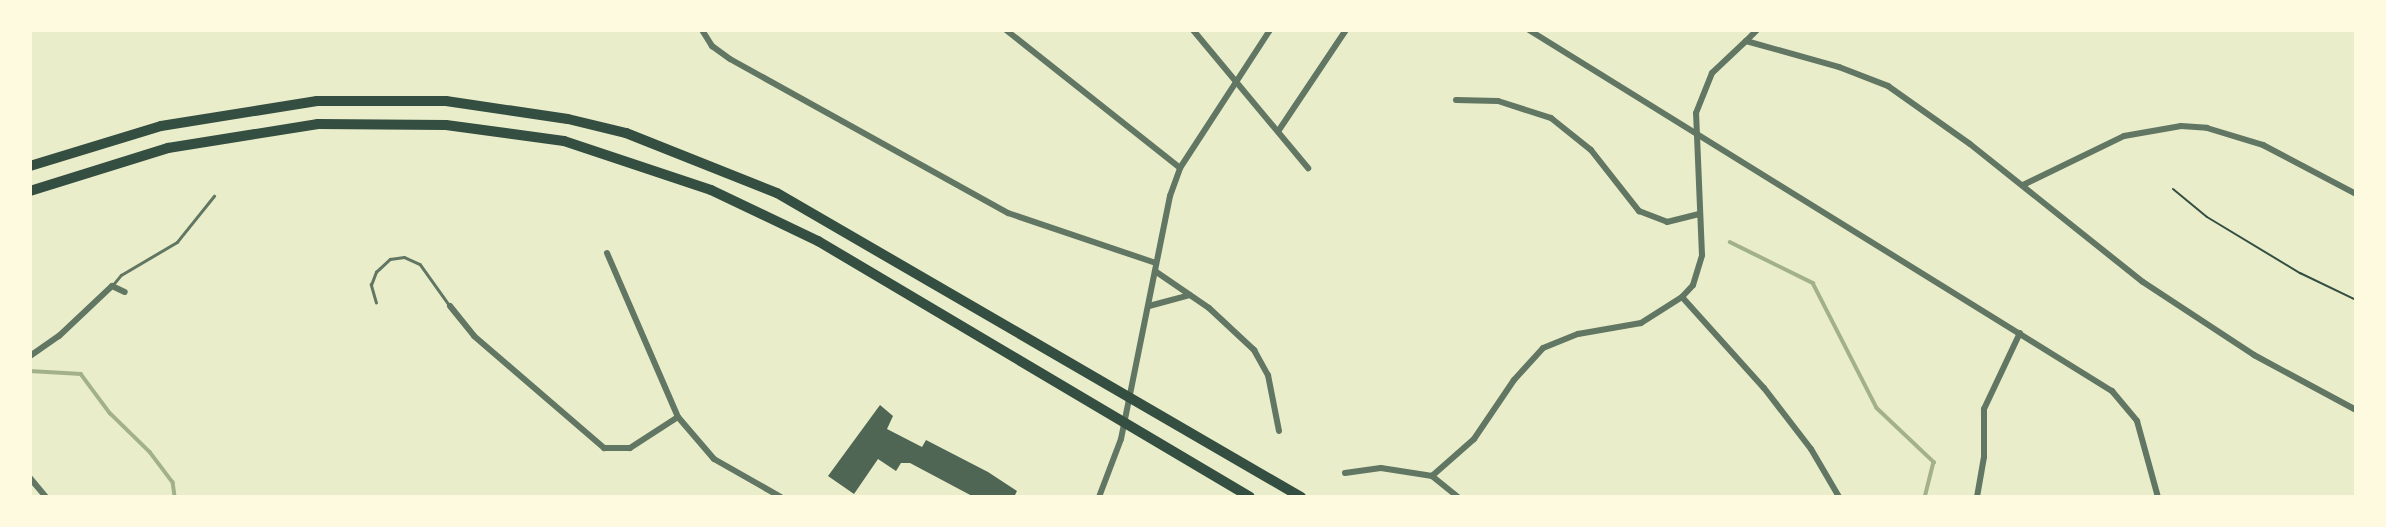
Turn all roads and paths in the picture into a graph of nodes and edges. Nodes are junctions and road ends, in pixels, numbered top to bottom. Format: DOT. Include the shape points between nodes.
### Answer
graph roads {
  1 [pos="702,30"];
  2 [pos="1006,30"];
  3 [pos="1193,30"];
  4 [pos="1270,30"];
  5 [pos="1346,30"];
  6 [pos="1529,30"];
  7 [pos="1757,30"];
  8 [pos="1746,41"];
  9 [pos="1236,80"];
  10 [pos="1456,100"];
  11 [pos="1279,130"];
  12 [pos="1694,134"];
  13 [pos="30,166"];
  14 [pos="1308,167"];
  15 [pos="1180,168"];
  16 [pos="2022,185"];
  17 [pos="2173,189"];
  18 [pos="30,191"];
  19 [pos="2356,194"];
  20 [pos="214,196"];
  21 [pos="1698,214"];
  22 [pos="607,253"];
  23 [pos="1156,267"];
  24 [pos="112,286"];
  25 [pos="125,292"];
  26 [pos="1190,295"];
  27 [pos="1682,298"];
  28 [pos="2356,300"];
  29 [pos="376,303"];
  30 [pos="450,306"];
  31 [pos="1149,306"];
  32 [pos="2020,333"];
  33 [pos="30,356"];
  34 [pos="2356,410"];
  35 [pos="678,418"];
  36 [pos="1279,431"];
  37 [pos="1345,473"];
  38 [pos="1432,476"];
  39 [pos="30,478"];
  40 [pos="46,497"];
  41 [pos="781,497"];
  42 [pos="1099,497"];
  43 [pos="1250,497"];
  44 [pos="1301,497"];
  45 [pos="1458,497"];
  46 [pos="1839,497"];
  47 [pos="1977,497"];
  48 [pos="2158,497"];
  1 -- 23 [label="street" via="712,46 730,59 999,209"];
  2 -- 15 [label="street"];
  3 -- 9 [label="street"];
  4 -- 9 [label="street"];
  5 -- 11 [label="street"];
  6 -- 12 [label="street"];
  7 -- 8 [label="street"];
  8 -- 12 [label="street" via="1702,90"];
  8 -- 16 [label="street" via="1873,78 1927,112"];
  9 -- 11 [label="street"];
  9 -- 15 [label="street"];
  10 -- 21 [label="street" via="1498,101 1543,114 1585,144 1639,211 1667,222"];
  11 -- 14 [label="street"];
  12 -- 21 [label="street"];
  12 -- 32 [label="street"];
  13 -- 44 [label="highway" via="162,126 317,101 446,101 555,116 626,133 718,167 808,210"];
  15 -- 23 [label="street"];
  16 -- 19 [label="street" via="2124,136 2180,126 2207,128 2263,145"];
  16 -- 34 [label="street" via="2143,282 2255,355"];
  17 -- 28 [label="path" via="2219,224 2300,273"];
  18 -- 43 [label="highway" via="168,148 318,124 446,125 564,141 711,190 818,241"];
  20 -- 24 [label="lane" via="177,243 121,275"];
  21 -- 27 [label="street" via="1700,270"];
  22 -- 35 [label="street"];
  23 -- 26 [label="street"];
  23 -- 31 [label="street"];
  24 -- 25 [label="street"];
  24 -- 33 [label="street" via="59,336"];
  26 -- 31 [label="street"];
  26 -- 36 [label="street" via="1254,350 1269,375"];
  27 -- 38 [label="street" via="1641,323 1578,334 1543,348 1520,372 1474,439"];
  27 -- 46 [label="street" via="1764,388 1811,449"];
  29 -- 30 [label="lane" via="371,285 376,272 390,260 404,257 420,264"];
  30 -- 35 [label="street" via="474,335 604,448 630,448"];
  31 -- 42 [label="street" via="1121,439"];
  32 -- 47 [label="street" via="1984,409 1984,457"];
  32 -- 48 [label="street" via="2127,404 2145,442"];
  35 -- 41 [label="street" via="714,459"];
  37 -- 38 [label="street" via="1381,468"];
  38 -- 45 [label="street"];
  39 -- 40 [label="street"];
}
